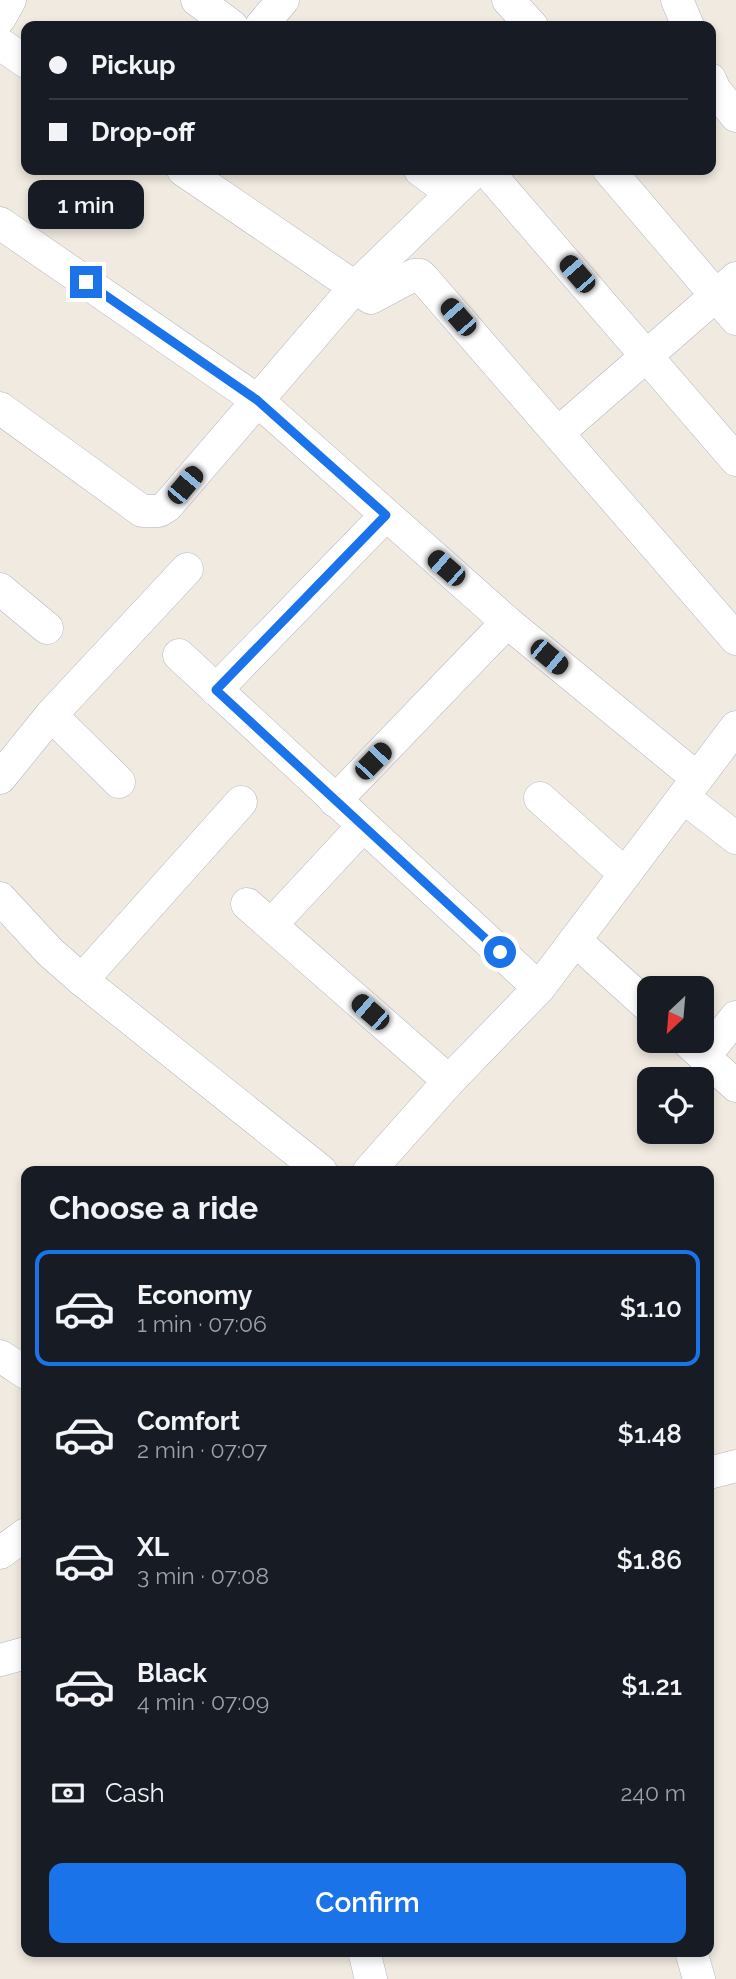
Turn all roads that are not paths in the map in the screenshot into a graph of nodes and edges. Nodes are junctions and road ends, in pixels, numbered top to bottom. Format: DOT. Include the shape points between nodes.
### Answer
graph roads {
  1 [pos="10,0"];
  2 [pos="197,0"];
  3 [pos="283,0"];
  4 [pos="508,0"];
  5 [pos="677,0"];
  6 [pos="0,17"];
  7 [pos="225,21"];
  8 [pos="265,21"];
  9 [pos="527,21"];
  10 [pos="686,21"];
  11 [pos="0,44"];
  12 [pos="21,59"];
  13 [pos="716,91"];
  14 [pos="736,116"];
  15 [pos="190,175"];
  16 [pos="427,175"];
  17 [pos="470,175"];
  18 [pos="490,175"];
  19 [pos="614,175"];
  20 [pos="450,192"];
  21 [pos="0,223"];
  22 [pos="355,287"];
  23 [pos="729,297"];
  24 [pos="647,355"];
  25 [pos="257,400"];
  26 [pos="0,408"];
  27 [pos="558,433"];
  28 [pos="736,460"];
  29 [pos="386,515"];
  30 [pos="187,569"];
  31 [pos="0,589"];
  32 [pos="507,622"];
  33 [pos="47,628"];
  34 [pos="736,639"];
  35 [pos="179,655"];
  36 [pos="216,690"];
  37 [pos="51,715"];
  38 [pos="736,727"];
  39 [pos="1,775"];
  40 [pos="119,782"];
  41 [pos="690,788"];
  42 [pos="540,798"];
  43 [pos="335,801"];
  44 [pos="241,802"];
  45 [pos="363,826"];
  46 [pos="736,838"];
  47 [pos="625,874"];
  48 [pos="0,898"];
  49 [pos="247,904"];
  50 [pos="271,925"];
  51 [pos="575,940"];
  52 [pos="82,980"];
  53 [pos="539,988"];
  54 [pos="637,996"];
  55 [pos="736,1017"];
  56 [pos="714,1035"];
  57 [pos="701,1054"];
  58 [pos="449,1081"];
  59 [pos="736,1086"];
  60 [pos="315,1166"];
  61 [pos="373,1166"];
  62 [pos="0,1356"];
  63 [pos="21,1370"];
  64 [pos="736,1466"];
  65 [pos="714,1472"];
  66 [pos="21,1654"];
  67 [pos="0,1660"];
  68 [pos="366,1957"];
  69 [pos="693,1957"];
  70 [pos="372,1979"];
  71 [pos="699,1979"];
  1 -- 6 [label="street"];
  2 -- 7 [label="street"];
  3 -- 8 [label="street"];
  4 -- 9 [label="street"];
  5 -- 10 [label="street"];
  11 -- 12 [label="street"];
  13 -- 14 [label="street"];
  15 -- 22 [label="street"];
  16 -- 20 [label="street"];
  17 -- 20 [label="street"];
  18 -- 24 [label="street"];
  19 -- 23 [label="street"];
  20 -- 22 [label="street"];
  21 -- 25 [label="street"];
  22 -- 25 [label="street"];
  22 -- 27 [label="street" via="371,298 420,275"];
  23 -- 24 [label="street"];
  24 -- 27 [label="street"];
  24 -- 28 [label="street"];
  25 -- 26 [label="street" via="159,511 142,511"];
  25 -- 29 [label="street"];
  27 -- 34 [label="street"];
  29 -- 32 [label="street"];
  29 -- 36 [label="street"];
  30 -- 37 [label="street"];
  31 -- 33 [label="street"];
  32 -- 41 [label="street"];
  32 -- 43 [label="street"];
  35 -- 36 [label="street"];
  36 -- 43 [label="street"];
  37 -- 39 [label="street"];
  37 -- 40 [label="street"];
  38 -- 41 [label="street"];
  41 -- 46 [label="street"];
  41 -- 47 [label="street"];
  42 -- 47 [label="street"];
  43 -- 45 [label="street"];
  44 -- 52 [label="street"];
  45 -- 50 [label="street"];
  45 -- 53 [label="street"];
  47 -- 51 [label="street"];
  48 -- 52 [label="street"];
  49 -- 50 [label="street"];
  50 -- 58 [label="street"];
  51 -- 53 [label="street"];
  51 -- 54 [label="street"];
  52 -- 60 [label="street"];
  53 -- 58 [label="street"];
  55 -- 56 [label="street"];
  57 -- 59 [label="street"];
  58 -- 61 [label="street"];
  62 -- 63 [label="street"];
  64 -- 65 [label="street"];
  66 -- 67 [label="street"];
  68 -- 70 [label="street"];
  69 -- 71 [label="street"];
}
